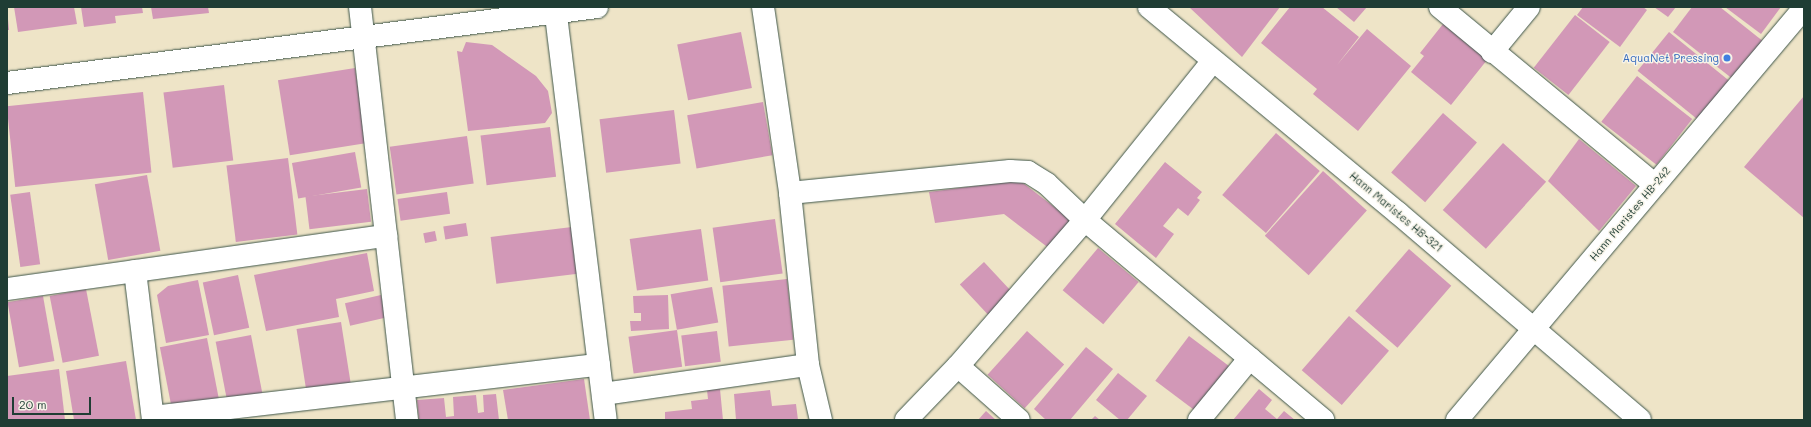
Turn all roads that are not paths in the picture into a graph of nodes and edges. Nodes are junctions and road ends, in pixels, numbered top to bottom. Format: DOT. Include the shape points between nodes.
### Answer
graph roads {
  1 [pos="360,7"];
  2 [pos="597,7"];
  3 [pos="763,7"];
  4 [pos="1149,7"];
  5 [pos="1440,7"];
  6 [pos="1529,7"];
  7 [pos="1804,8"];
  8 [pos="555,10"];
  9 [pos="363,37"];
  10 [pos="1492,52"];
  11 [pos="1213,61"];
  12 [pos="7,83"];
  13 [pos="1655,185"];
  14 [pos="790,193"];
  15 [pos="1085,220"];
  16 [pos="386,236"];
  17 [pos="135,271"];
  18 [pos="7,289"];
  19 [pos="1532,329"];
  20 [pos="1250,358"];
  21 [pos="599,365"];
  22 [pos="808,365"];
  23 [pos="958,366"];
  24 [pos="403,388"];
  25 [pos="603,394"];
  26 [pos="153,419"];
  27 [pos="407,420"];
  28 [pos="606,420"];
  29 [pos="821,420"];
  30 [pos="906,420"];
  31 [pos="1019,420"];
  32 [pos="1198,420"];
  33 [pos="1323,420"];
  34 [pos="1457,420"];
  35 [pos="1640,420"];
  1 -- 9 [label="street"];
  2 -- 8 [label="street"];
  3 -- 14 [label="street"];
  4 -- 11 [label="street, Hann Maristes HB-321"];
  5 -- 10 [label="street"];
  6 -- 10 [label="street"];
  7 -- 13 [label="street, Hann Maristes HB-242"];
  8 -- 9 [label="street"];
  8 -- 21 [label="street"];
  9 -- 12 [label="street"];
  9 -- 16 [label="street"];
  10 -- 13 [label="street"];
  11 -- 15 [label="street"];
  11 -- 19 [label="street, Hann Maristes HB-321" via="1398,213"];
  13 -- 19 [label="street, Hann Maristes HB-242"];
  14 -- 15 [label="street" via="1010,171 1028,172 1047,184"];
  14 -- 22 [label="street"];
  15 -- 20 [label="street"];
  15 -- 23 [label="street"];
  16 -- 17 [label="street"];
  16 -- 24 [label="street"];
  17 -- 18 [label="street"];
  17 -- 26 [label="street"];
  19 -- 34 [label="street, Hann Maristes HB-242"];
  19 -- 35 [label="street, Hann Maristes HB-321"];
  20 -- 32 [label="street"];
  20 -- 33 [label="street"];
  21 -- 24 [label="street"];
  21 -- 25 [label="street"];
  22 -- 25 [label="street"];
  22 -- 29 [label="street"];
  23 -- 30 [label="street"];
  23 -- 31 [label="street"];
  24 -- 26 [label="street"];
  24 -- 27 [label="street"];
  25 -- 28 [label="street"];
}
